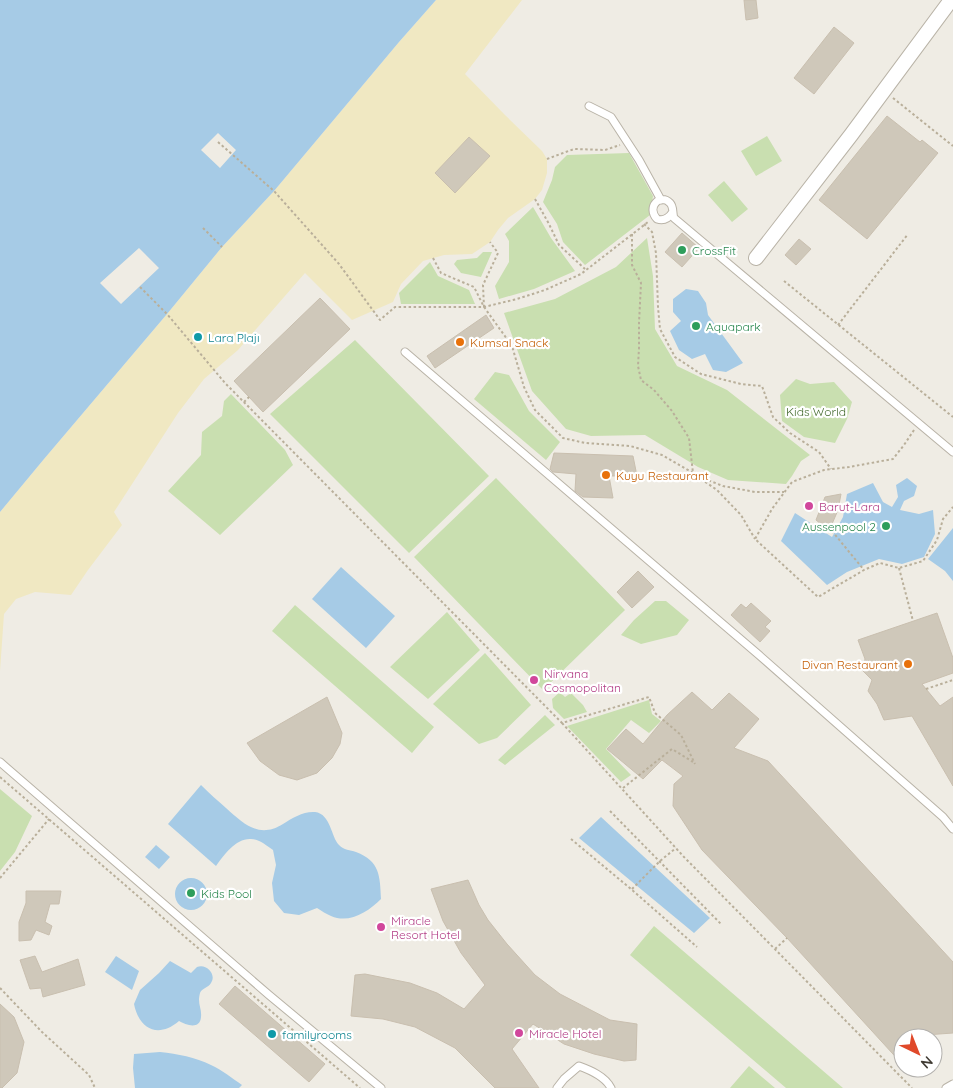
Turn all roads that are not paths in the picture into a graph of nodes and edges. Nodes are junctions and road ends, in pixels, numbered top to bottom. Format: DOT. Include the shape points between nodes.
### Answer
graph roads {
  1 [pos="951,0"];
  2 [pos="589,106"];
  3 [pos="661,200"];
  4 [pos="672,214"];
  5 [pos="756,258"];
  6 [pos="406,352"];
  7 [pos="953,452"];
  8 [pos="0,762"];
  9 [pos="953,829"];
  10 [pos="953,1084"];
  11 [pos="381,1088"];
  12 [pos="557,1088"];
  13 [pos="611,1088"];
  14 [pos="946,1088"];
  1 -- 5 [label="street"];
  2 -- 3 [label="lane" via="611,117"];
  3 -- 4 [label="lane" via="670,204"];
  3 -- 4 [label="lane" via="653,206 654,216 664,220"];
  4 -- 7 [label="lane"];
  6 -- 9 [label="lane" via="766,662"];
  8 -- 11 [label="lane"];
  10 -- 14 [label="lane"];
  12 -- 13 [label="lane" via="579,1066 591,1071"];
}
